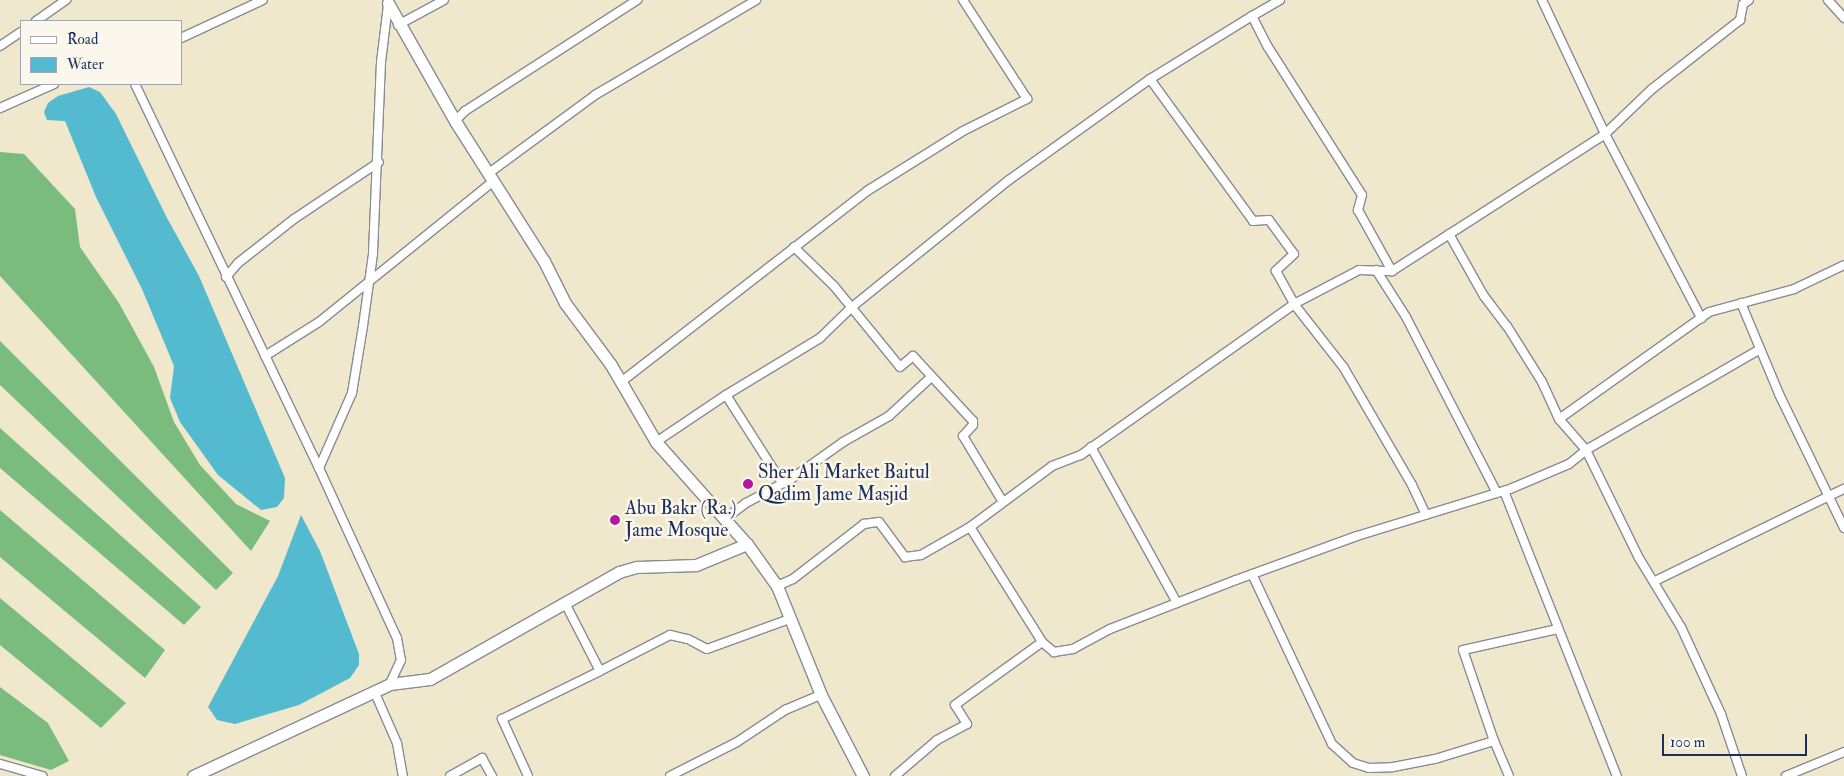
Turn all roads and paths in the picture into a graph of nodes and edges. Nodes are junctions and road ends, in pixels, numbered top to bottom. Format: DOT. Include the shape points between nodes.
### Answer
graph roads {
  1 [pos="66,0"];
  2 [pos="263,0"];
  3 [pos="444,0"];
  4 [pos="637,0"];
  5 [pos="756,0"];
  6 [pos="963,0"];
  7 [pos="1280,0"];
  8 [pos="1542,0"];
  9 [pos="1749,0"];
  10 [pos="1828,0"];
  11 [pos="388,2"];
  12 [pos="1252,16"];
  13 [pos="1844,18"];
  14 [pos="37,20"];
  15 [pos="398,25"];
  16 [pos="20,33"];
  17 [pos="182,38"];
  18 [pos="0,46"];
  19 [pos="1150,79"];
  20 [pos="52,85"];
  21 [pos="135,85"];
  22 [pos="0,108"];
  23 [pos="455,121"];
  24 [pos="1605,134"];
  25 [pos="379,162"];
  26 [pos="491,177"];
  27 [pos="1449,234"];
  28 [pos="794,247"];
  29 [pos="1844,265"];
  30 [pos="1376,270"];
  31 [pos="1392,271"];
  32 [pos="226,277"];
  33 [pos="369,282"];
  34 [pos="1741,303"];
  35 [pos="1294,304"];
  36 [pos="852,307"];
  37 [pos="1701,318"];
  38 [pos="1760,349"];
  39 [pos="265,356"];
  40 [pos="930,378"];
  41 [pos="621,382"];
  42 [pos="726,395"];
  43 [pos="1559,419"];
  44 [pos="656,442"];
  45 [pos="1091,447"];
  46 [pos="1586,450"];
  47 [pos="319,468"];
  48 [pos="782,483"];
  49 [pos="1844,489"];
  50 [pos="1501,492"];
  51 [pos="1827,495"];
  52 [pos="1003,502"];
  53 [pos="1426,515"];
  54 [pos="726,518"];
  55 [pos="970,527"];
  56 [pos="1844,528"];
  57 [pos="747,544"];
  58 [pos="1252,574"];
  59 [pos="1656,580"];
  60 [pos="777,586"];
  61 [pos="565,602"];
  62 [pos="1178,603"];
  63 [pos="792,618"];
  64 [pos="1558,629"];
  65 [pos="1042,642"];
  66 [pos="600,671"];
  67 [pos="390,684"];
  68 [pos="375,693"];
  69 [pos="821,695"];
  70 [pos="1494,741"];
  71 [pos="1844,752"];
  72 [pos="0,764"];
  73 [pos="42,776"];
  74 [pos="193,776"];
  75 [pos="403,776"];
  76 [pos="450,776"];
  77 [pos="492,776"];
  78 [pos="528,776"];
  79 [pos="670,776"];
  80 [pos="863,776"];
  81 [pos="895,776"];
  82 [pos="1510,776"];
  83 [pos="1617,776"];
  84 [pos="1742,776"];
  85 [pos="1786,776"];
  1 -- 14 [label="street"];
  2 -- 17 [label="street"];
  3 -- 15 [label="street"];
  4 -- 23 [label="street" via="465,111"];
  5 -- 26 [label="street" via="596,95"];
  6 -- 28 [label="street" via="1027,99 963,131 867,191"];
  7 -- 12 [label="street"];
  8 -- 24 [label="street"];
  9 -- 24 [label="street" via="1743,4 1740,20 1652,89"];
  10 -- 13 [label="street"];
  11 -- 15 [label="street"];
  11 -- 25 [label="street" via="381,62"];
  12 -- 19 [label="street"];
  12 -- 31 [label="street" via="1268,47 1362,196 1358,210"];
  15 -- 23 [label="street"];
  16 -- 18 [label="street"];
  19 -- 35 [label="street" via="1253,221 1270,220 1294,254 1276,271"];
  19 -- 36 [label="street" via="1009,180"];
  20 -- 22 [label="street"];
  21 -- 32 [label="street"];
  23 -- 26 [label="street"];
  24 -- 27 [label="street"];
  24 -- 37 [label="street"];
  25 -- 32 [label="street" via="294,219 238,263"];
  25 -- 33 [label="street"];
  26 -- 33 [label="street"];
  26 -- 41 [label="street" via="544,261 565,303"];
  27 -- 31 [label="street"];
  27 -- 43 [label="street" via="1484,296 1542,382"];
  28 -- 36 [label="street"];
  28 -- 41 [label="street"];
  29 -- 34 [label="street" via="1794,289"];
  30 -- 31 [label="street"];
  30 -- 35 [label="street" via="1360,270"];
  30 -- 50 [label="street" via="1406,317"];
  32 -- 39 [label="street"];
  33 -- 39 [label="street" via="319,322"];
  33 -- 47 [label="street" via="352,393"];
  34 -- 37 [label="street"];
  34 -- 38 [label="street"];
  35 -- 45 [label="street"];
  35 -- 53 [label="street" via="1344,368"];
  36 -- 40 [label="street" via="900,367 913,356"];
  36 -- 42 [label="street" via="820,338"];
  37 -- 43 [label="street"];
  38 -- 46 [label="street"];
  38 -- 51 [label="street"];
  39 -- 47 [label="street"];
  40 -- 48 [label="street" via="888,416"];
  40 -- 52 [label="street" via="973,421 964,436"];
  41 -- 44 [label="street"];
  42 -- 44 [label="street"];
  42 -- 48 [label="street"];
  43 -- 46 [label="street"];
  44 -- 54 [label="street"];
  45 -- 52 [label="street" via="1052,466"];
  45 -- 62 [label="street"];
  46 -- 50 [label="street" via="1569,464"];
  46 -- 59 [label="street" via="1639,558"];
  47 -- 67 [label="street" via="397,638 401,660"];
  48 -- 54 [label="street"];
  49 -- 51 [label="street"];
  50 -- 53 [label="street"];
  50 -- 64 [label="street"];
  51 -- 56 [label="street"];
  51 -- 59 [label="street"];
  52 -- 55 [label="street"];
  53 -- 58 [label="street"];
  54 -- 57 [label="street"];
  55 -- 60 [label="street" via="921,555 905,557 879,522 864,524 793,579"];
  55 -- 65 [label="street"];
  57 -- 60 [label="street"];
  57 -- 61 [label="street" via="696,565 637,567 620,572"];
  58 -- 62 [label="street"];
  58 -- 70 [label="street" via="1332,744 1353,763 1369,768 1393,767 1435,759"];
  59 -- 84 [label="street" via="1722,714"];
  60 -- 63 [label="street"];
  61 -- 66 [label="street"];
  61 -- 67 [label="street" via="430,679"];
  62 -- 65 [label="street" via="1110,630 1073,649 1054,652"];
  63 -- 66 [label="street" via="707,649 688,639 670,636"];
  63 -- 69 [label="street"];
  64 -- 70 [label="street" via="1463,650"];
  64 -- 83 [label="street"];
  65 -- 81 [label="street" via="955,705 967,724 937,740"];
  66 -- 78 [label="street" via="502,720"];
  67 -- 68 [label="street"];
  68 -- 74 [label="street"];
  68 -- 75 [label="street" via="397,743"];
  69 -- 79 [label="street" via="785,710 737,742"];
  69 -- 80 [label="street"];
  70 -- 82 [label="street"];
  71 -- 85 [label="street"];
  72 -- 73 [label="street"];
  76 -- 77 [label="street" via="482,758"];
}
